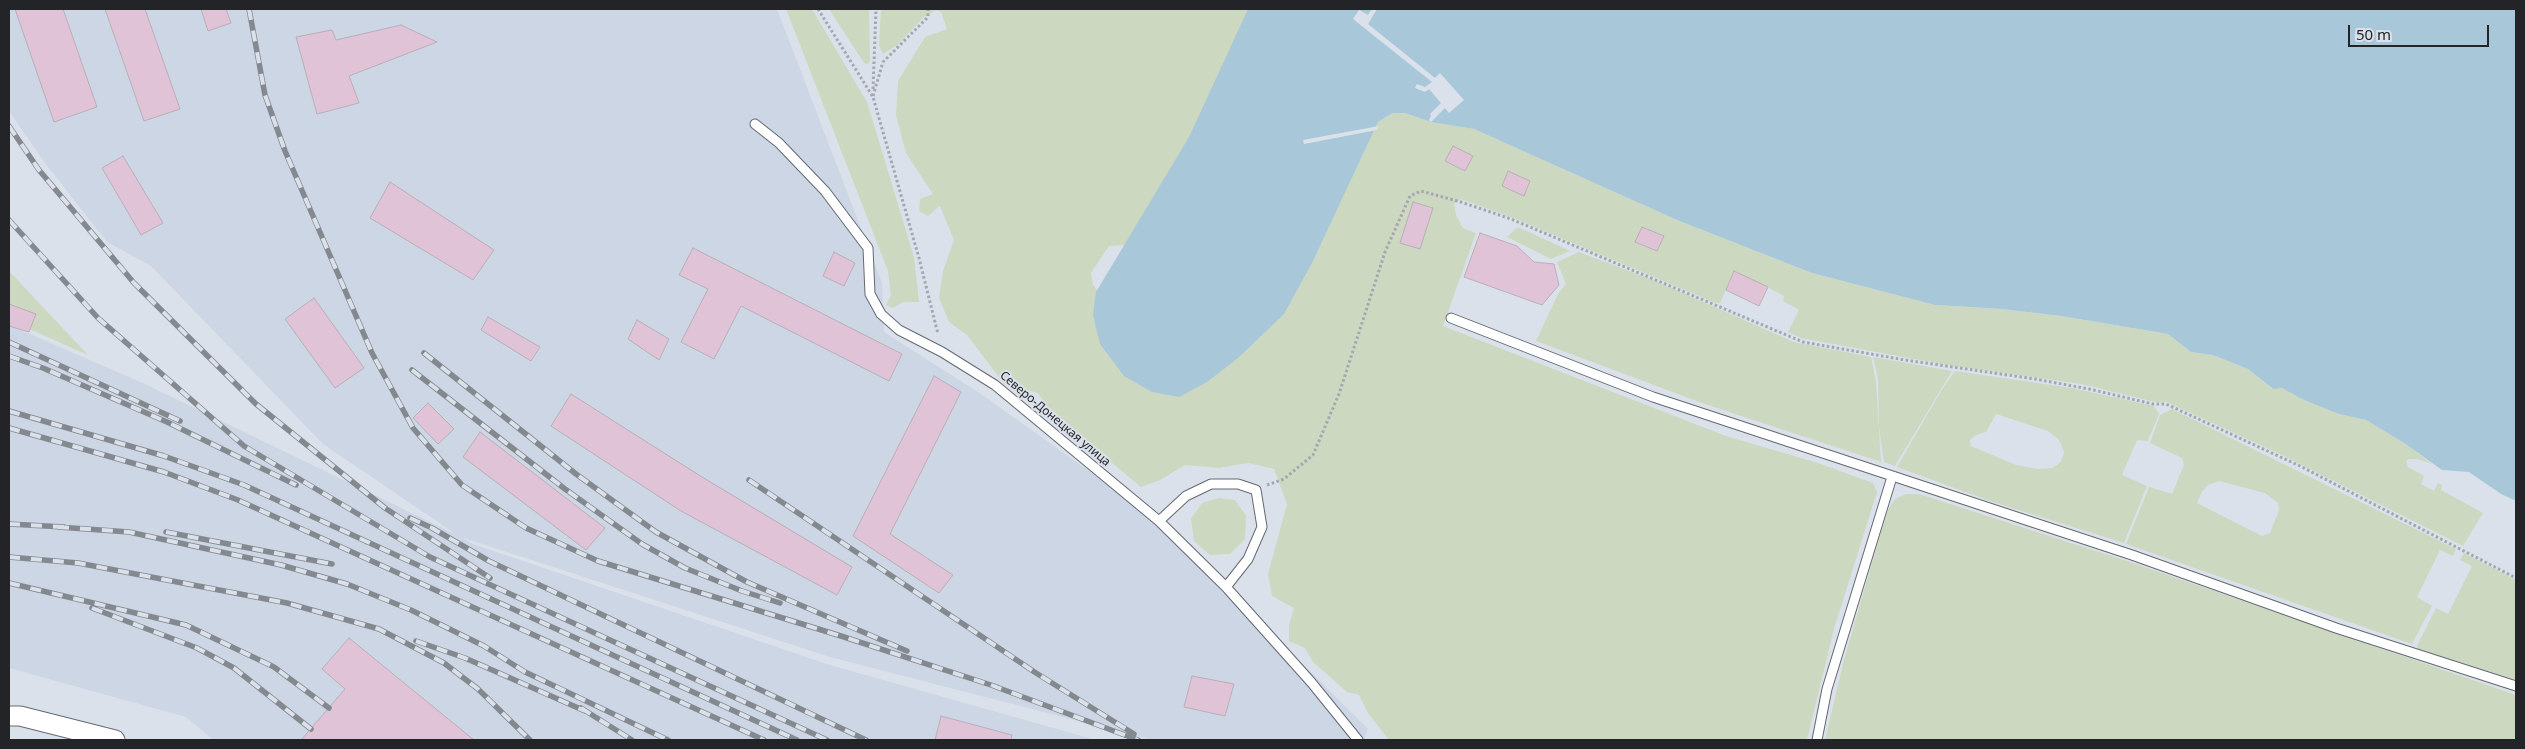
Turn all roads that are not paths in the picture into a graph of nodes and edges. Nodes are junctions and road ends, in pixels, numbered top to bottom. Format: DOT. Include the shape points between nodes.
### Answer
graph roads {
  1 [pos="755,124"];
  2 [pos="1451,318"];
  3 [pos="1892,477"];
  4 [pos="1159,521"];
  5 [pos="1226,587"];
  6 [pos="2516,686"];
  7 [pos="9,716"];
  8 [pos="116,740"];
  9 [pos="1358,740"];
  10 [pos="1817,740"];
  1 -- 4 [label="lane, Северо-Донецкая улица" via="825,191 868,248 870,294 881,314 899,330 996,385"];
  2 -- 3 [label="lane" via="1654,396"];
  3 -- 6 [label="lane"];
  3 -- 10 [label="lane" via="1827,689"];
  4 -- 5 [label="lane, Северо-Донецкая улица"];
  4 -- 5 [label="lane" via="1186,496 1211,484 1238,484 1256,490 1262,528 1248,559"];
  5 -- 9 [label="lane, Северо-Донецкая улица"];
  7 -- 8 [label="street"];
}
